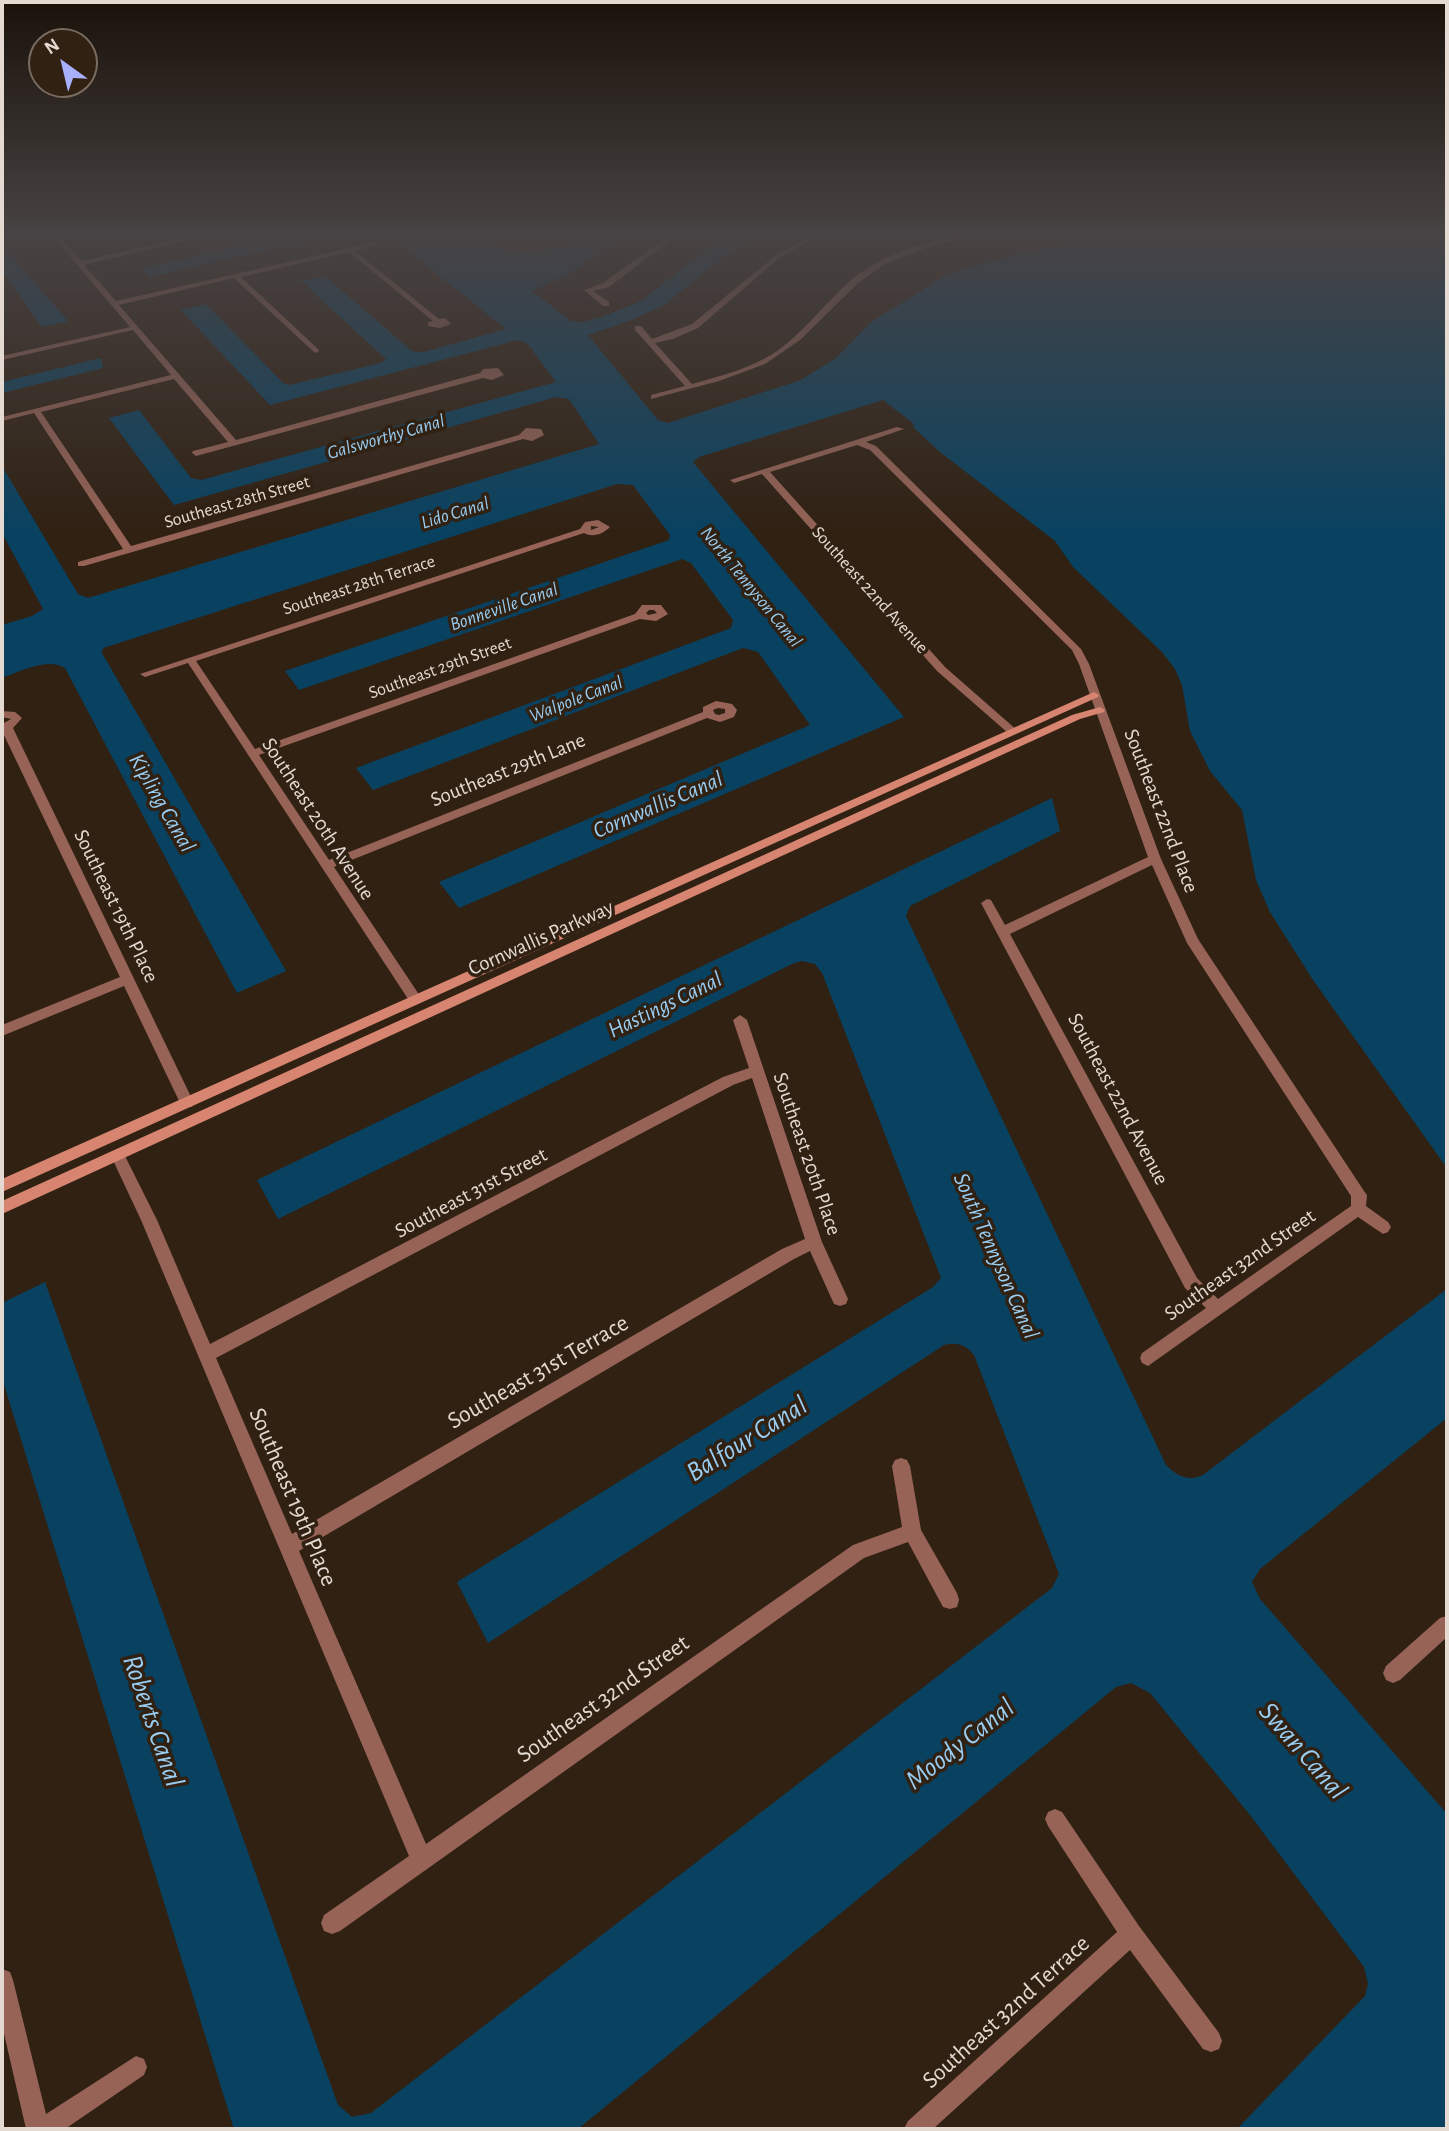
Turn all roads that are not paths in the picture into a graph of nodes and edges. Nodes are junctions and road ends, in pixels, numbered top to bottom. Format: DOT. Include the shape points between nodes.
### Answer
graph roads {
  1 [pos="110,333"];
  2 [pos="139,333"];
  3 [pos="297,333"];
  4 [pos="643,333"];
  5 [pos="678,333"];
  6 [pos="801,333"];
  7 [pos="650,342"];
  8 [pos="315,351"];
  9 [pos="2,358"];
  10 [pos="483,375"];
  11 [pos="175,376"];
  12 [pos="689,386"];
  13 [pos="654,397"];
  14 [pos="36,410"];
  15 [pos="2,419"];
  16 [pos="900,429"];
  17 [pos="523,436"];
  18 [pos="233,442"];
  19 [pos="860,443"];
  20 [pos="196,453"];
  21 [pos="764,471"];
  22 [pos="734,480"];
  23 [pos="585,530"];
  24 [pos="129,550"];
  25 [pos="82,564"];
  26 [pos="641,615"];
  27 [pos="190,659"];
  28 [pos="145,674"];
  29 [pos="1094,695"];
  30 [pos="1100,710"];
  31 [pos="708,714"];
  32 [pos="3,723"];
  33 [pos="1013,732"];
  34 [pos="252,754"];
  35 [pos="1155,859"];
  36 [pos="719,863"];
  37 [pos="325,866"];
  38 [pos="731,875"];
  39 [pos="987,903"];
  40 [pos="1004,931"];
  41 [pos="127,979"];
  42 [pos="415,999"];
  43 [pos="426,1014"];
  44 [pos="740,1020"];
  45 [pos="2,1031"];
  46 [pos="757,1071"];
  47 [pos="187,1102"];
  48 [pos="197,1119"];
  49 [pos="109,1138"];
  50 [pos="118,1156"];
  51 [pos="2,1186"];
  52 [pos="2,1208"];
  53 [pos="1358,1209"];
  54 [pos="1383,1227"];
  55 [pos="814,1242"];
  56 [pos="841,1299"];
  57 [pos="1219,1308"];
  58 [pos="206,1354"];
  59 [pos="1148,1358"];
  60 [pos="901,1466"];
  61 [pos="912,1532"];
  62 [pos="288,1547"];
  63 [pos="950,1600"];
  64 [pos="1445,1631"];
  65 [pos="1393,1673"];
  66 [pos="1055,1819"];
  67 [pos="421,1858"];
  68 [pos="332,1923"];
  69 [pos="1131,1934"];
  70 [pos="2,1980"];
  71 [pos="1211,2041"];
  72 [pos="136,2067"];
  73 [pos="38,2129"];
  74 [pos="45,2129"];
  75 [pos="916,2129"];
  1 -- 9 [label="street"];
  2 -- 11 [label="street"];
  3 -- 8 [label="street"];
  4 -- 7 [label="street"];
  5 -- 7 [label="street"];
  6 -- 12 [label="street" via="775,355"];
  7 -- 12 [label="street"];
  10 -- 18 [label="street"];
  11 -- 14 [label="street"];
  11 -- 18 [label="street"];
  12 -- 13 [label="street"];
  14 -- 15 [label="street"];
  14 -- 24 [label="street"];
  16 -- 19 [label="street"];
  17 -- 24 [label="street, Southeast 28th Street"];
  18 -- 20 [label="street"];
  19 -- 21 [label="street"];
  19 -- 29 [label="street, Southeast 22nd Place" via="873,449 1065,637 1080,656"];
  21 -- 22 [label="street"];
  21 -- 33 [label="street, Southeast 22nd Avenue" via="948,676"];
  23 -- 27 [label="street, Southeast 28th Terrace"];
  24 -- 25 [label="street, Southeast 28th Street"];
  26 -- 34 [label="street, Southeast 29th Street"];
  27 -- 28 [label="street, Southeast 28th Terrace"];
  27 -- 34 [label="street, Southeast 20th Avenue"];
  29 -- 30 [label="street, Southeast 22nd Place"];
  29 -- 33 [label="street, Cornwallis Parkway"];
  30 -- 35 [label="street, Southeast 22nd Place"];
  30 -- 38 [label="street, Cornwallis Parkway"];
  31 -- 37 [label="street, Southeast 29th Lane"];
  32 -- 41 [label="street, Southeast 19th Place"];
  33 -- 36 [label="street, Cornwallis Parkway"];
  34 -- 37 [label="street, Southeast 20th Avenue"];
  35 -- 40 [label="street"];
  35 -- 53 [label="street, Southeast 22nd Place" via="1192,940 1359,1195"];
  36 -- 38 [label="street"];
  36 -- 42 [label="street, Cornwallis Parkway"];
  37 -- 42 [label="street, Southeast 20th Avenue"];
  38 -- 43 [label="street, Cornwallis Parkway"];
  39 -- 40 [label="street, Southeast 22nd Avenue"];
  40 -- 57 [label="street, Southeast 22nd Avenue" via="1191,1283"];
  41 -- 45 [label="street"];
  41 -- 47 [label="street, Southeast 19th Place"];
  42 -- 43 [label="street"];
  42 -- 47 [label="street, Cornwallis Parkway"];
  43 -- 48 [label="street, Cornwallis Parkway"];
  44 -- 46 [label="street, Southeast 20th Place"];
  46 -- 55 [label="street, Southeast 20th Place"];
  46 -- 58 [label="street, Southeast 31st Street" via="728,1081"];
  47 -- 48 [label="street"];
  47 -- 49 [label="street, Cornwallis Parkway"];
  48 -- 50 [label="street, Cornwallis Parkway"];
  49 -- 50 [label="street"];
  49 -- 51 [label="street, Cornwallis Parkway"];
  50 -- 52 [label="street, Cornwallis Parkway"];
  50 -- 58 [label="street, Southeast 19th Place"];
  53 -- 54 [label="street"];
  53 -- 57 [label="street, Southeast 32nd Street"];
  55 -- 56 [label="street, Southeast 20th Place"];
  55 -- 62 [label="street, Southeast 31st Terrace"];
  57 -- 59 [label="street, Southeast 32nd Street"];
  58 -- 62 [label="street, Southeast 19th Place"];
  60 -- 61 [label="street"];
  61 -- 63 [label="street"];
  61 -- 67 [label="street, Southeast 32nd Street" via="859,1551"];
  62 -- 67 [label="street, Southeast 19th Place"];
  64 -- 65 [label="street"];
  66 -- 69 [label="street"];
  67 -- 68 [label="street, Southeast 32nd Street"];
  69 -- 71 [label="street"];
  69 -- 75 [label="street, Southeast 32nd Terrace"];
  70 -- 73 [label="street"];
  72 -- 74 [label="street"];
}
